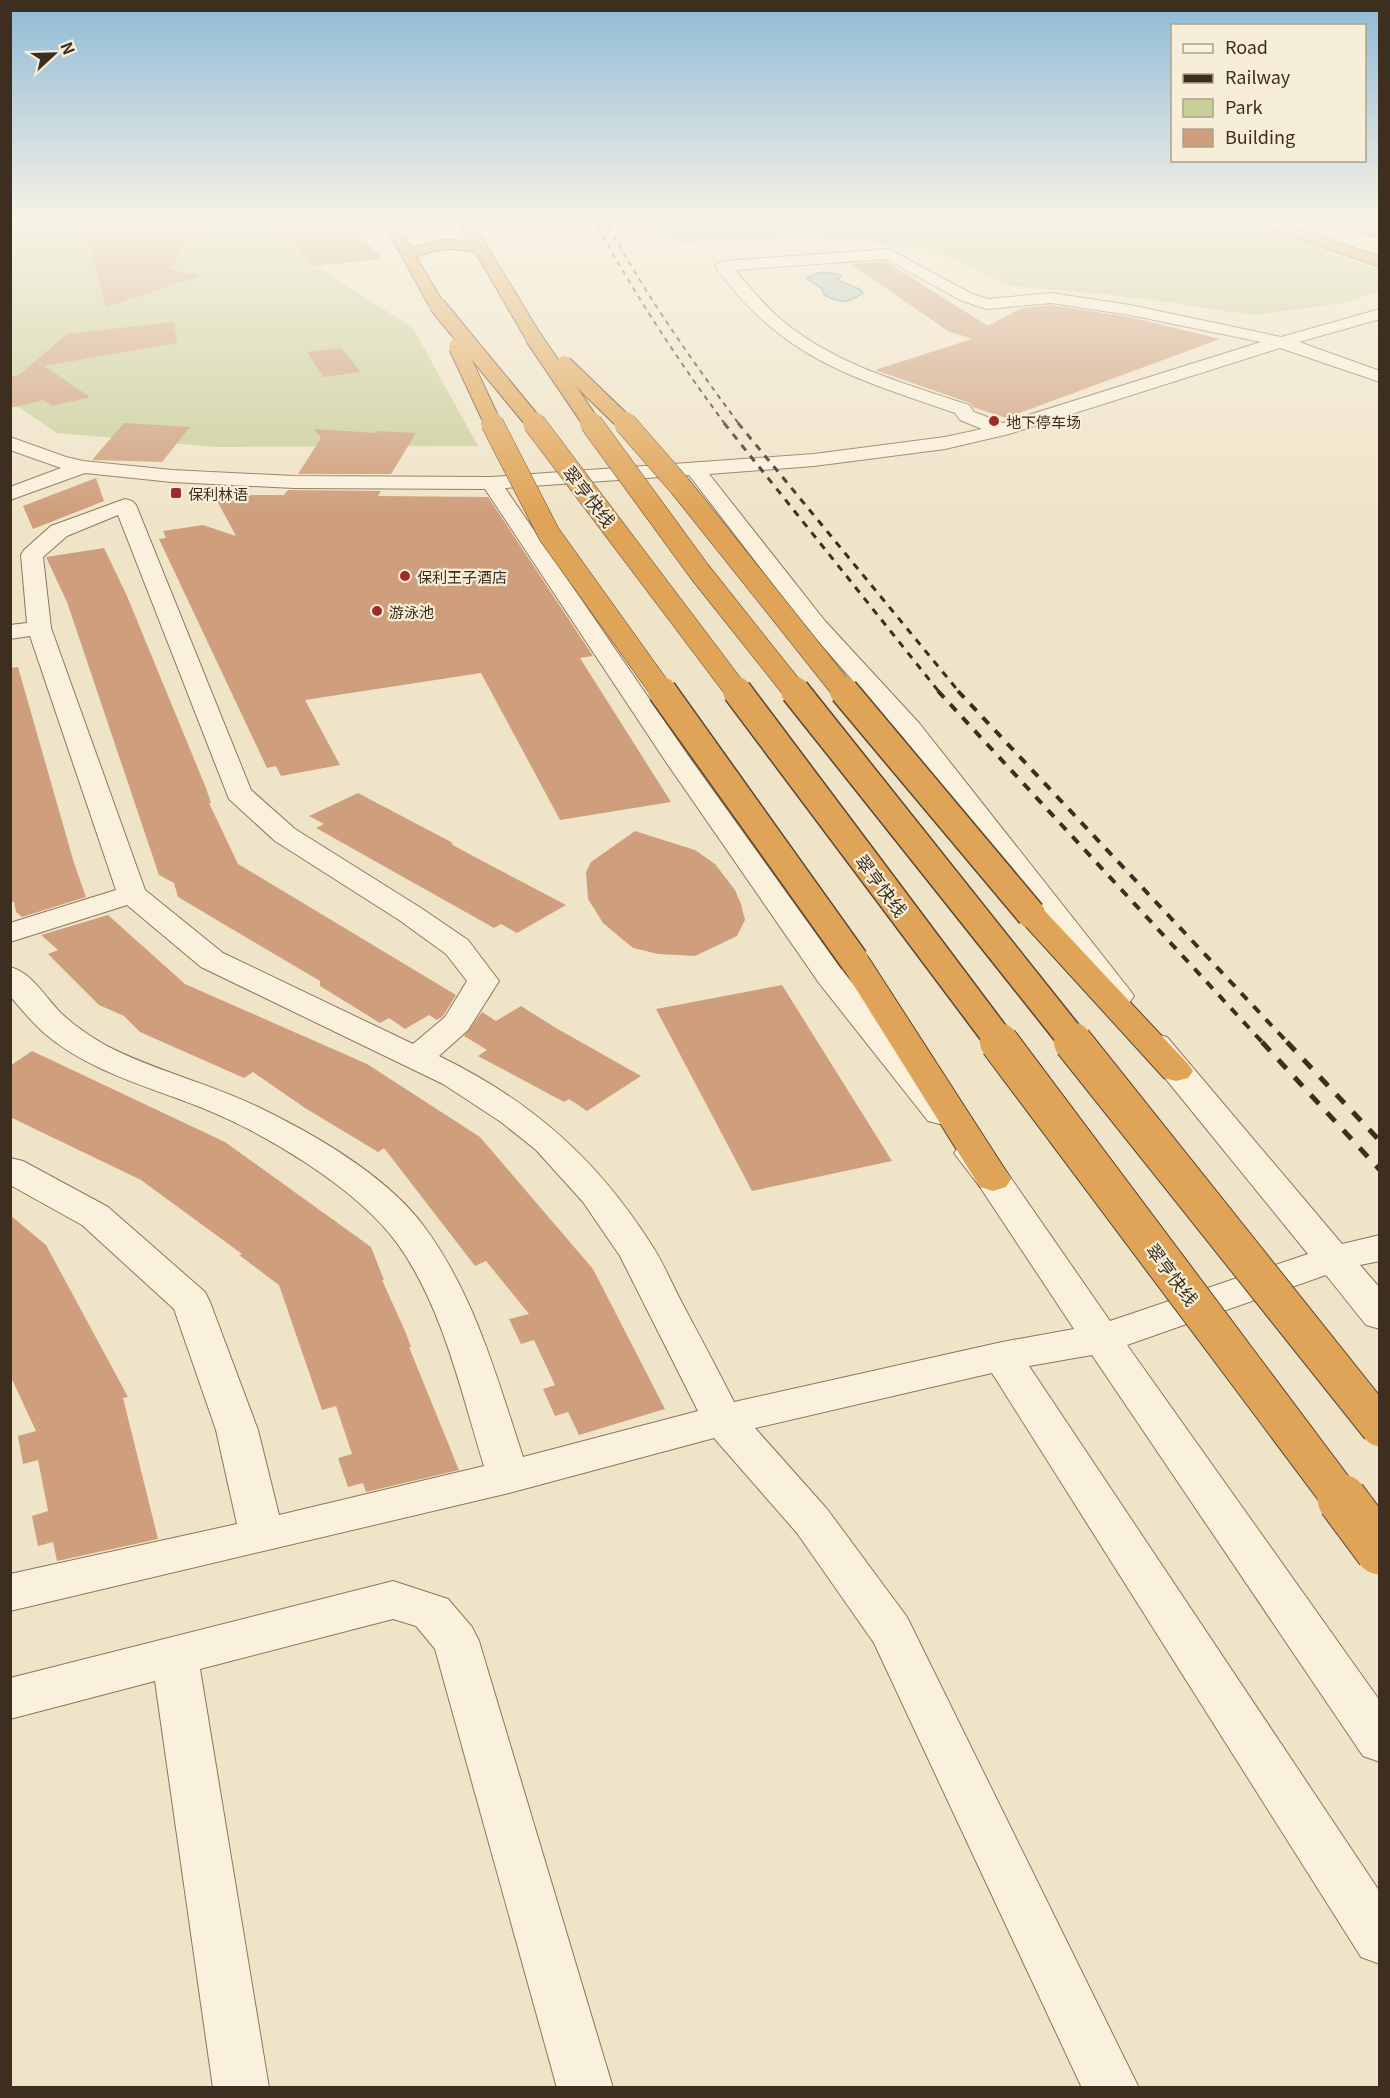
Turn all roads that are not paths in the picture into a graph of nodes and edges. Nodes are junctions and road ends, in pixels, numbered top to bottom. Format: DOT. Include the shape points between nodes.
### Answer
graph roads {
  1 [pos="441,316"];
  2 [pos="448,316"];
  3 [pos="521,316"];
  4 [pos="767,316"];
  5 [pos="1155,316"];
  6 [pos="1373,316"];
  7 [pos="533,337"];
  8 [pos="1281,342"];
  9 [pos="1380,377"];
  10 [pos="1002,430"];
  11 [pos="10,443"];
  12 [pos="10,459"];
  13 [pos="83,467"];
  14 [pos="700,474"];
  15 [pos="60,475"];
  16 [pos="495,490"];
  17 [pos="10,494"];
  18 [pos="25,630"];
  19 [pos="132,894"];
  20 [pos="10,933"];
  21 [pos="10,976"];
  22 [pos="417,1058"];
  23 [pos="1176,1071"];
  24 [pos="10,1169"];
  25 [pos="993,1179"];
  26 [pos="1380,1248"];
  27 [pos="1333,1259"];
  28 [pos="1380,1315"];
  29 [pos="1102,1339"];
  30 [pos="1002,1356"];
  31 [pos="723,1420"];
  32 [pos="1380,1427"];
  33 [pos="509,1477"];
  34 [pos="262,1536"];
  35 [pos="1380,1550"];
  36 [pos="10,1593"];
  37 [pos="175,1657"];
  38 [pos="10,1699"];
  39 [pos="1380,1740"];
  40 [pos="1380,1939"];
  41 [pos="241,2088"];
  42 [pos="585,2088"];
  43 [pos="1112,2088"];
  1 -- 25 [label="highway, bridge" via="549,534 854,960"];
  2 -- 35 [label="highway, 翠亨快线, bridge" via="617,531"];
  3 -- 7 [label="highway"];
  4 -- 10 [label="street" via="824,357 962,409 967,416"];
  5 -- 8 [label="street"];
  6 -- 8 [label="street"];
  7 -- 23 [label="highway, bridge" via="598,393 633,431 1030,914"];
  7 -- 32 [label="highway, bridge" via="569,393 699,571"];
  8 -- 9 [label="street"];
  8 -- 10 [label="street"];
  8 -- 14 [label="street" via="1250,363 1004,446 915,462 822,471"];
  10 -- 14 [label="street" via="885,453"];
  11 -- 13 [label="street"];
  12 -- 15 [label="street" via="27,468"];
  13 -- 15 [label="street"];
  13 -- 16 [label="street" via="236,480"];
  14 -- 16 [label="street"];
  14 -- 23 [label="street" via="817,626 910,729"];
  15 -- 16 [label="street" via="207,489 469,493"];
  15 -- 17 [label="street"];
  16 -- 25 [label="street" via="830,976"];
  18 -- 19 [label="street"];
  18 -- 22 [label="street" via="32,555 59,531 125,505 239,793 285,835 457,947 483,981 457,1023"];
  19 -- 20 [label="street"];
  19 -- 22 [label="street" via="212,960"];
  21 -- 33 [label="street" via="57,1027 99,1054 270,1128 328,1163 375,1198 410,1232 453,1316"];
  22 -- 31 [label="street" via="513,1114 548,1142 596,1194 637,1252"];
  23 -- 27 [label="street"];
  24 -- 34 [label="street" via="95,1216 191,1302 237,1430"];
  25 -- 29 [label="street"];
  26 -- 27 [label="street"];
  27 -- 28 [label="street"];
  27 -- 29 [label="street"];
  29 -- 30 [label="street"];
  29 -- 39 [label="street"];
  30 -- 31 [label="street"];
  30 -- 40 [label="street"];
  31 -- 33 [label="street"];
  31 -- 43 [label="street" via="812,1521 891,1631"];
  33 -- 34 [label="street"];
  34 -- 36 [label="street"];
  37 -- 38 [label="street"];
  37 -- 41 [label="street"];
  37 -- 42 [label="street" via="393,1600 432,1612 456,1641"];
}
